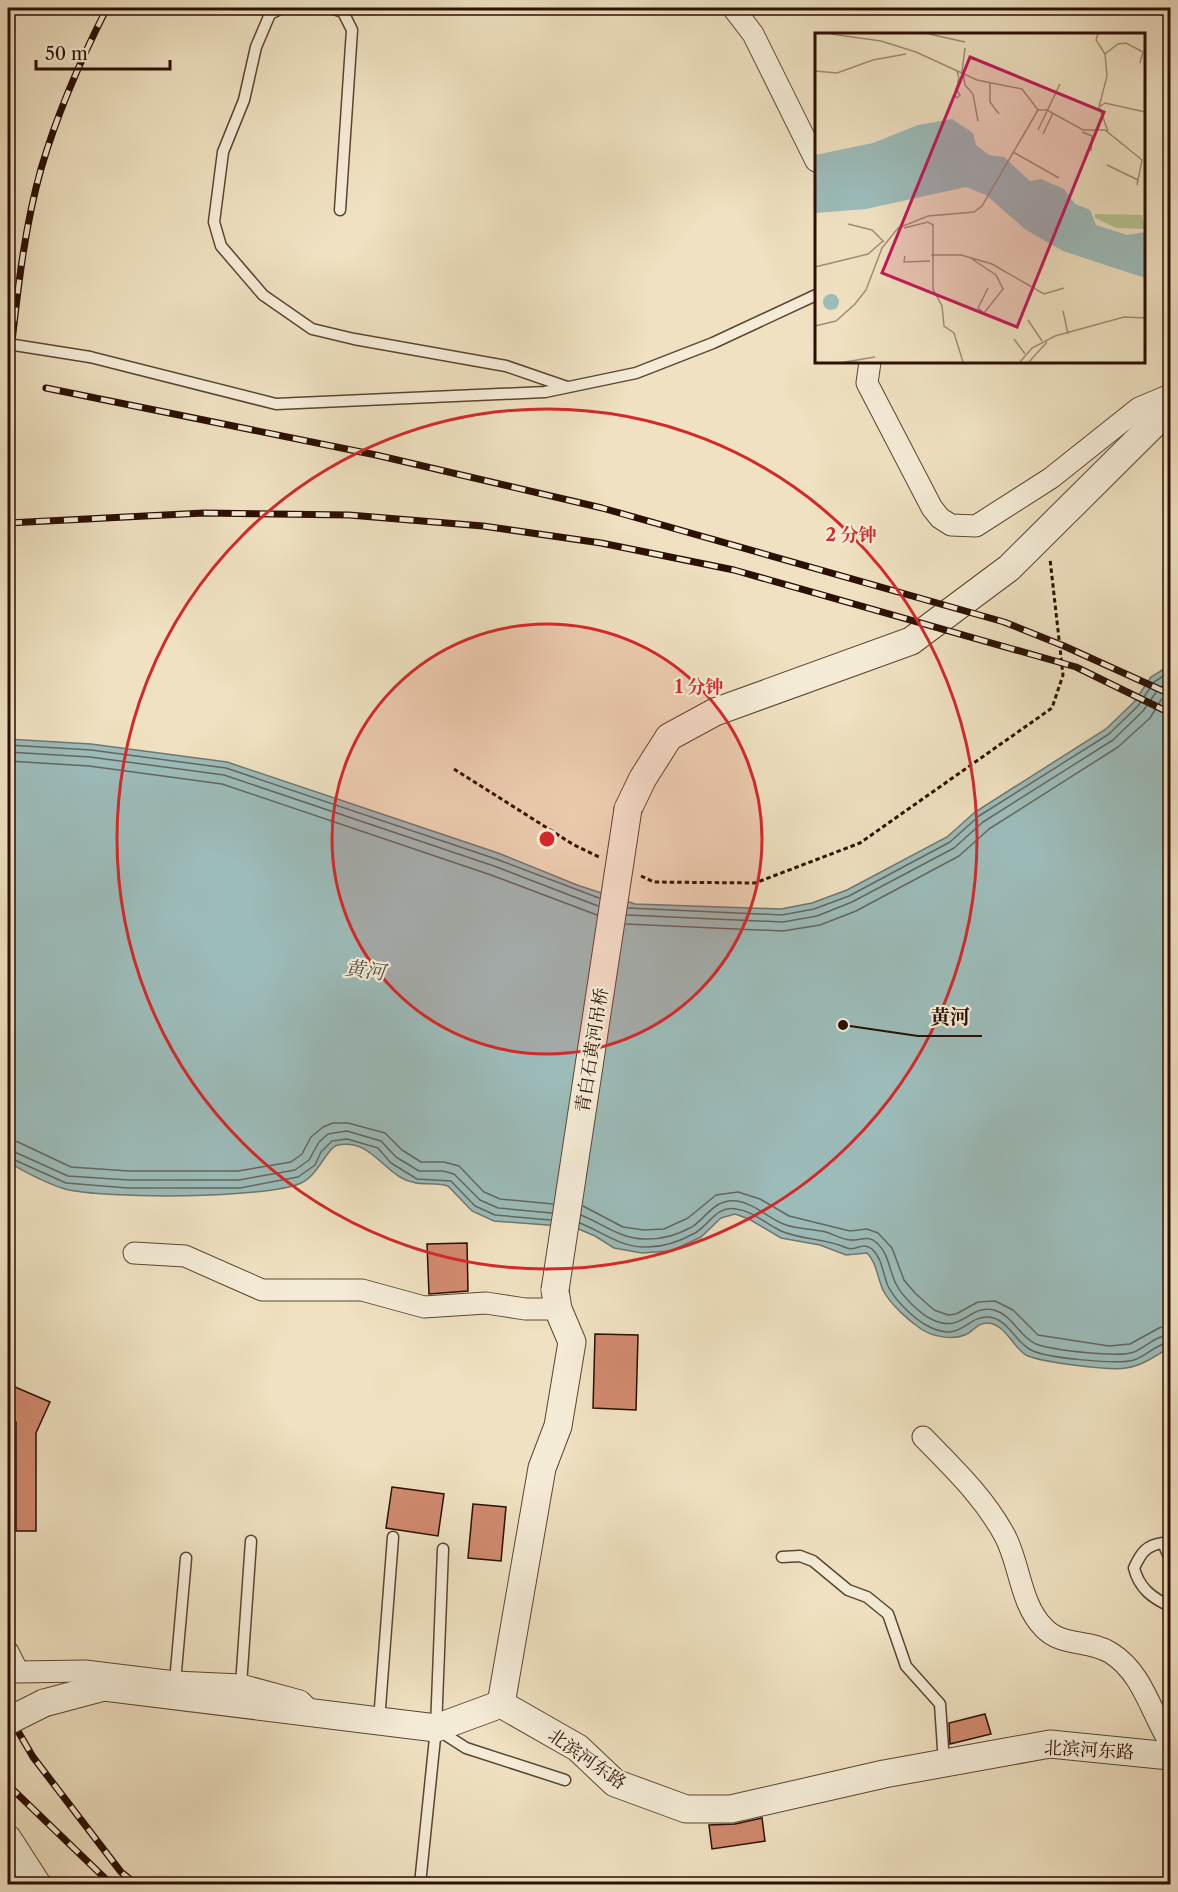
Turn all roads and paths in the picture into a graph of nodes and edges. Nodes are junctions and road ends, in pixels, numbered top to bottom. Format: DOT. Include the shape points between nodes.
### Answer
graph roads {
  1 [pos="282,8"];
  2 [pos="331,8"];
  3 [pos="733,8"];
  4 [pos="815,159"];
  5 [pos="340,210"];
  6 [pos="815,295"];
  7 [pos="8,344"];
  8 [pos="870,363"];
  9 [pos="567,387"];
  10 [pos="1170,395"];
  11 [pos="1170,408"];
  12 [pos="1047,530"];
  13 [pos="454,769"];
  14 [pos="604,859"];
  15 [pos="634,873"];
  16 [pos="134,1253"];
  17 [pos="556,1300"];
  18 [pos="923,1437"];
  19 [pos="393,1537"];
  20 [pos="251,1541"];
  21 [pos="443,1549"];
  22 [pos="782,1557"];
  23 [pos="186,1558"];
  24 [pos="1170,1559"];
  25 [pos="1170,1606"];
  26 [pos="8,1653"];
  27 [pos="175,1682"];
  28 [pos="241,1685"];
  29 [pos="501,1704"];
  30 [pos="311,1713"];
  31 [pos="8,1721"];
  32 [pos="379,1722"];
  33 [pos="436,1728"];
  34 [pos="1170,1743"];
  35 [pos="1170,1756"];
  36 [pos="944,1763"];
  37 [pos="565,1780"];
  38 [pos="8,1839"];
  39 [pos="37,1884"];
  40 [pos="420,1884"];
  1 -- 9 [label="lane" via="270,14 265,25 244,100 223,152 214,222 221,246 263,295 312,329 506,366"];
  2 -- 5 [label="lane" via="343,12 352,30"];
  3 -- 4 [label="street" via="753,34"];
  6 -- 9 [label="lane" via="713,343 636,373"];
  7 -- 9 [label="lane, bridge" via="90,357 276,404 545,392"];
  8 -- 10 [label="street" via="867,383 932,508 940,518 963,528 987,521 1051,478 1139,408"];
  11 -- 12 [label="street, 青白石黄河吊桥"];
  12 -- 15 [label="path" via="1063,675 1052,708 860,843 755,883 654,882"];
  12 -- 17 [label="street, 青白石黄河吊桥, bridge" via="1009,568 911,641 715,712 669,737 628,809"];
  13 -- 14 [label="path" via="574,845"];
  16 -- 17 [label="street" via="185,1256 262,1290 362,1290 424,1307 486,1303 525,1310"];
  17 -- 29 [label="street" via="572,1342 558,1426 542,1468"];
  18 -- 34 [label="street" via="975,1490 1005,1537 1028,1604 1043,1628 1061,1641 1087,1643 1110,1653 1130,1669"];
  19 -- 32 [label="lane"];
  20 -- 28 [label="lane"];
  21 -- 33 [label="lane"];
  22 -- 36 [label="lane" via="800,1556 813,1561 848,1590 867,1597 888,1614 906,1666 940,1704"];
  23 -- 27 [label="lane"];
  24 -- 25 [label="lane" via="1163,1543 1151,1544 1134,1568 1137,1580 1148,1593"];
  26 -- 27 [label="street" via="18,1672 86,1671"];
  27 -- 28 [label="street"];
  28 -- 30 [label="street" via="300,1701"];
  29 -- 33 [label="street"];
  29 -- 36 [label="street, 北滨河东路" via="578,1749 615,1783 686,1809 731,1809"];
  30 -- 31 [label="street, bridge" via="104,1688 44,1703"];
  30 -- 32 [label="street"];
  32 -- 33 [label="street"];
  33 -- 37 [label="lane" via="466,1748"];
  33 -- 40 [label="lane"];
  35 -- 36 [label="street, 北滨河东路" via="1050,1744"];
  38 -- 39 [label="street"];
}
